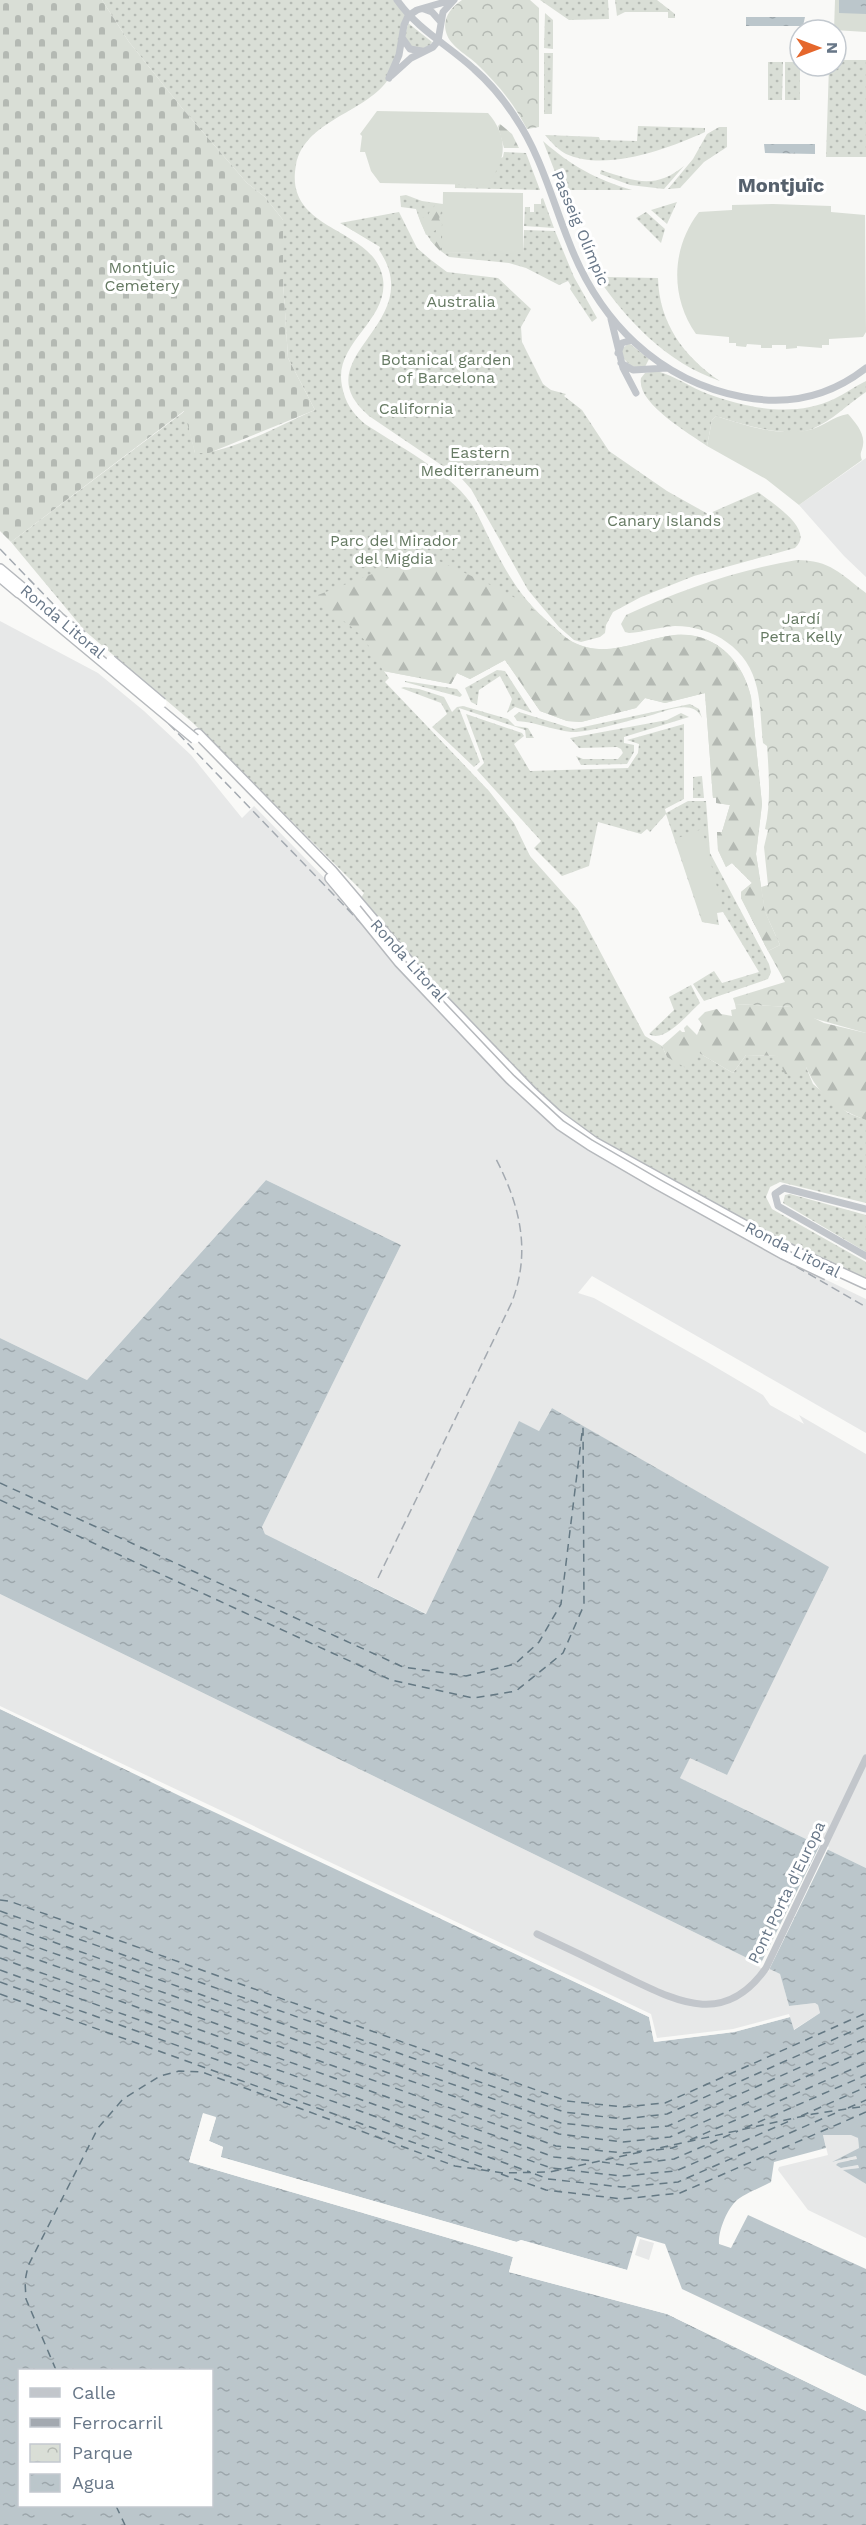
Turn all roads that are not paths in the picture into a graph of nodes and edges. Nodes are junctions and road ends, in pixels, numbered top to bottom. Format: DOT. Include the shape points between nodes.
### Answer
graph roads {
  1 [pos="397,0"];
  2 [pos="453,0"];
  3 [pos="422,9"];
  4 [pos="408,16"];
  5 [pos="440,21"];
  6 [pos="403,39"];
  7 [pos="438,41"];
  8 [pos="422,51"];
  9 [pos="610,319"];
  10 [pos="632,340"];
  11 [pos="618,353"];
  12 [pos="652,357"];
  13 [pos="621,363"];
  14 [pos="670,368"];
  15 [pos="866,368"];
  16 [pos="648,369"];
  17 [pos="636,393"];
  18 [pos="0,569"];
  19 [pos="0,578"];
  20 [pos="23,592"];
  21 [pos="866,1209"];
  22 [pos="866,1256"];
  23 [pos="835,1275"];
  24 [pos="866,1284"];
  25 [pos="866,1290"];
  26 [pos="866,1758"];
  27 [pos="537,1934"];
  1 -- 4 [label="street, Passeig Olímpic"];
  2 -- 3 [label="street"];
  2 -- 5 [label="street"];
  3 -- 4 [label="street"];
  3 -- 5 [label="street" via="432,12"];
  4 -- 6 [label="street"];
  4 -- 7 [label="street, Passeig Olímpic"];
  5 -- 7 [label="street"];
  6 -- 8 [label="street" via="410,49"];
  6 -- 8 [label="street" via="389,78"];
  7 -- 8 [label="street"];
  7 -- 9 [label="street, Passeig Olímpic" via="475,69 521,126 539,160 583,276"];
  9 -- 10 [label="street, Passeig Olímpic"];
  9 -- 11 [label="street"];
  10 -- 11 [label="street" via="622,343"];
  10 -- 12 [label="street, Passeig Olímpic"];
  11 -- 13 [label="street"];
  12 -- 14 [label="street, Passeig Olímpic"];
  12 -- 16 [label="street"];
  13 -- 16 [label="street" via="633,370"];
  13 -- 17 [label="street"];
  14 -- 15 [label="street, Passeig Olímpic" via="724,393 780,401 825,393"];
  14 -- 16 [label="street"];
  18 -- 20 [label="highway, Ronda Litoral"];
  19 -- 20 [label="highway, Ronda Litoral"];
  20 -- 23 [label="highway, Ronda Litoral, bridge" via="196,737 319,857 421,986 528,1098 560,1125 783,1254"];
  21 -- 22 [label="street" via="784,1188 775,1194 778,1206"];
  23 -- 24 [label="highway, Ronda Litoral"];
  23 -- 25 [label="highway, Ronda Litoral"];
  26 -- 27 [label="street, Pont Porta d'Europa" via="766,1968 742,1993 720,2003 686,2004"];
}
